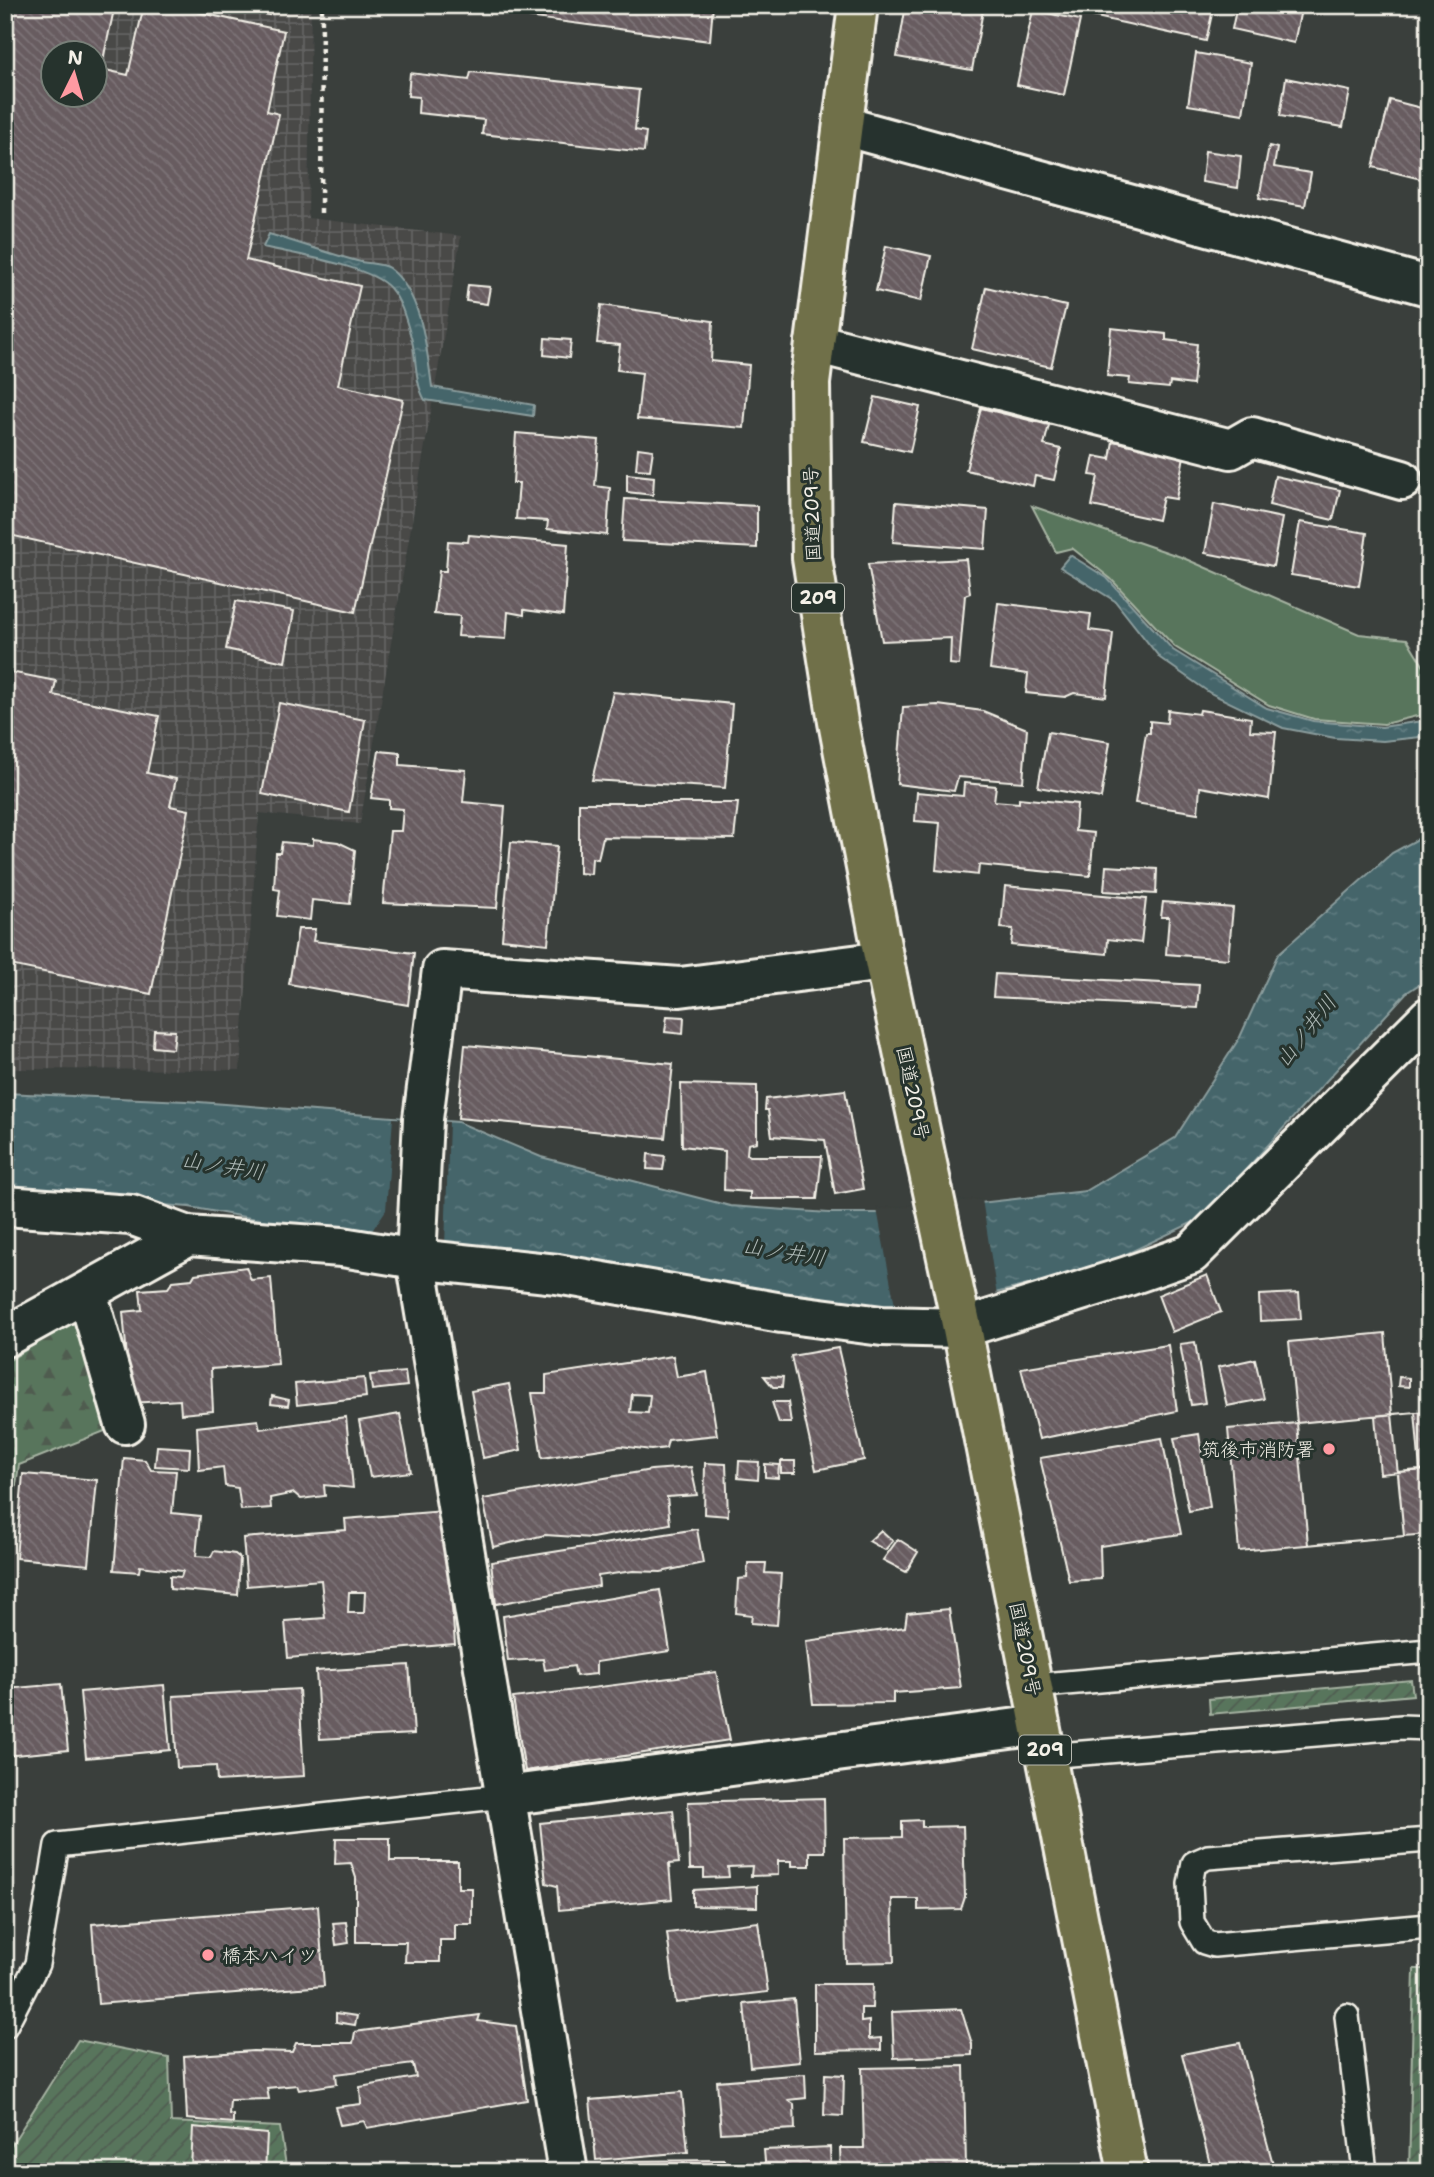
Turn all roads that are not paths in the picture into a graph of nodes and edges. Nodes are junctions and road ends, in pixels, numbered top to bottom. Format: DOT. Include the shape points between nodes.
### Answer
graph roads {
  1 [pos="858,5"];
  2 [pos="843,126"];
  3 [pos="1428,286"];
  4 [pos="815,343"];
  5 [pos="1402,480"];
  6 [pos="884,961"];
  7 [pos="1429,1017"];
  8 [pos="5,1206"];
  9 [pos="188,1236"];
  10 [pos="416,1251"];
  11 [pos="87,1292"];
  12 [pos="962,1328"];
  13 [pos="5,1337"];
  14 [pos="125,1424"];
  15 [pos="1427,1653"];
  16 [pos="1032,1686"];
  17 [pos="1429,1728"];
  18 [pos="1043,1741"];
  19 [pos="505,1796"];
  20 [pos="1429,1840"];
  21 [pos="1429,1926"];
  22 [pos="1347,2016"];
  23 [pos="5,2026"];
  24 [pos="568,2172"];
  25 [pos="1128,2172"];
  26 [pos="1365,2172"];
  1 -- 2 [label="highway, 国道209号 / 209"];
  2 -- 3 [label="street"];
  2 -- 4 [label="highway, 国道209号 / 209"];
  4 -- 5 [label="street" via="1231,449 1252,437"];
  4 -- 6 [label="highway, 国道209号 / 209" via="810,383 812,558"];
  6 -- 10 [label="street" via="680,987 442,970 423,1119"];
  6 -- 12 [label="highway, 国道209号 / 209"];
  7 -- 12 [label="street" via="1191,1254"];
  8 -- 9 [label="street" via="131,1215"];
  9 -- 10 [label="street"];
  9 -- 11 [label="street"];
  10 -- 12 [label="street" via="782,1313 882,1326"];
  10 -- 19 [label="street"];
  11 -- 13 [label="street"];
  11 -- 14 [label="street"];
  12 -- 16 [label="highway, 国道209号 / 209"];
  15 -- 16 [label="lane"];
  16 -- 18 [label="highway, 国道209号 / 209"];
  17 -- 18 [label="lane"];
  18 -- 19 [label="street"];
  18 -- 25 [label="highway, 国道209号 / 209"];
  19 -- 23 [label="lane" via="57,1845 37,1964"];
  19 -- 24 [label="street"];
  20 -- 21 [label="lane" via="1208,1857 1194,1863 1190,1885 1192,1922 1204,1942 1214,1945"];
  22 -- 26 [label="lane"];
}
